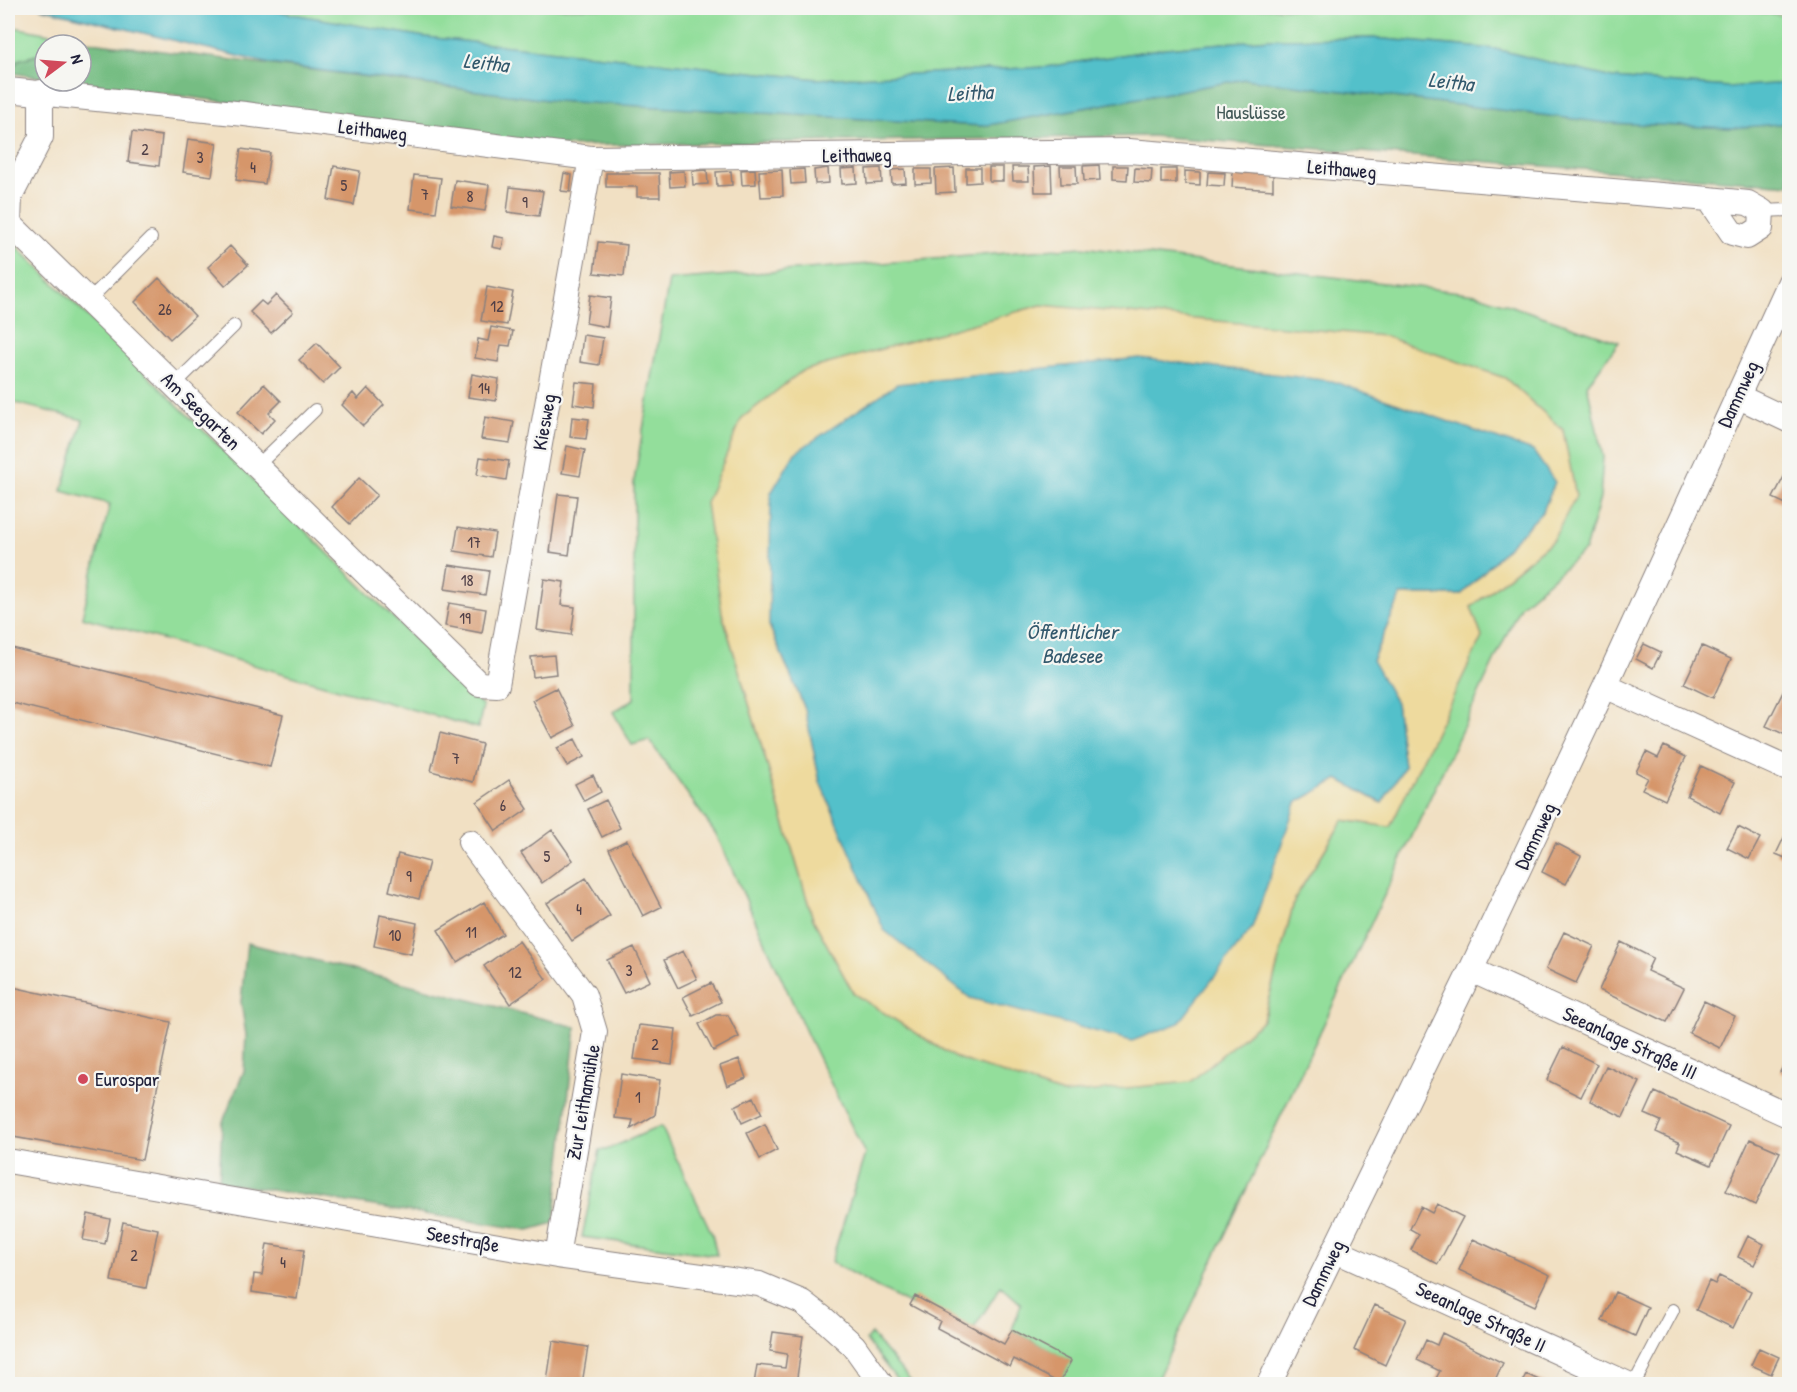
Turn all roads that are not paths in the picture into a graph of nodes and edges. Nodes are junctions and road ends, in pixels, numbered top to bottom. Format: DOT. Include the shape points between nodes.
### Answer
graph roads {
  1 [pos="8,90"];
  2 [pos="33,92"];
  3 [pos="41,93"];
  4 [pos="50,93"];
  5 [pos="591,159"];
  6 [pos="1709,199"];
  7 [pos="1790,210"];
  8 [pos="1762,211"];
  9 [pos="151,238"];
  10 [pos="1790,282"];
  11 [pos="88,301"];
  12 [pos="234,326"];
  13 [pos="174,385"];
  14 [pos="1737,396"];
  15 [pos="315,410"];
  16 [pos="1790,421"];
  17 [pos="257,466"];
  18 [pos="497,685"];
  19 [pos="1605,686"];
  20 [pos="1790,770"];
  21 [pos="470,842"];
  22 [pos="1471,970"];
  23 [pos="1790,1116"];
  24 [pos="8,1161"];
  25 [pos="1334,1250"];
  26 [pos="557,1256"];
  27 [pos="1673,1310"];
  28 [pos="881,1384"];
  29 [pos="1269,1384"];
  30 [pos="1628,1384"];
  31 [pos="1634,1384"];
  1 -- 2 [label="street, Leithaweg"];
  3 -- 11 [label="street, Am Seegarten" via="41,136 10,197 9,223"];
  4 -- 5 [label="street, Leithaweg"];
  5 -- 6 [label="street, Leithaweg" via="1129,151"];
  5 -- 18 [label="street, Kiesweg"];
  6 -- 8 [label="street, Leithaweg" via="1748,203"];
  6 -- 8 [label="street" via="1732,233 1747,237 1761,228"];
  7 -- 8 [label="lane"];
  9 -- 11 [label="lane"];
  10 -- 14 [label="street, Dammweg"];
  11 -- 13 [label="street, Am Seegarten"];
  12 -- 13 [label="lane"];
  13 -- 17 [label="street, Am Seegarten"];
  14 -- 16 [label="street"];
  14 -- 19 [label="street, Dammweg"];
  15 -- 17 [label="lane"];
  17 -- 18 [label="street, Am Seegarten" via="479,684"];
  19 -- 20 [label="street"];
  19 -- 22 [label="street, Dammweg"];
  21 -- 26 [label="street, Zur Leithamühle" via="584,995 595,1032"];
  22 -- 23 [label="street, Seeanlage Straße III"];
  22 -- 25 [label="street, Dammweg"];
  24 -- 26 [label="street, Seestraße"];
  25 -- 29 [label="street, Dammweg"];
  25 -- 30 [label="street, Seeanlage Straße II"];
  26 -- 28 [label="street, Seestraße" via="759,1284 802,1302 824,1319 854,1346"];
  27 -- 31 [label="lane"];
}
